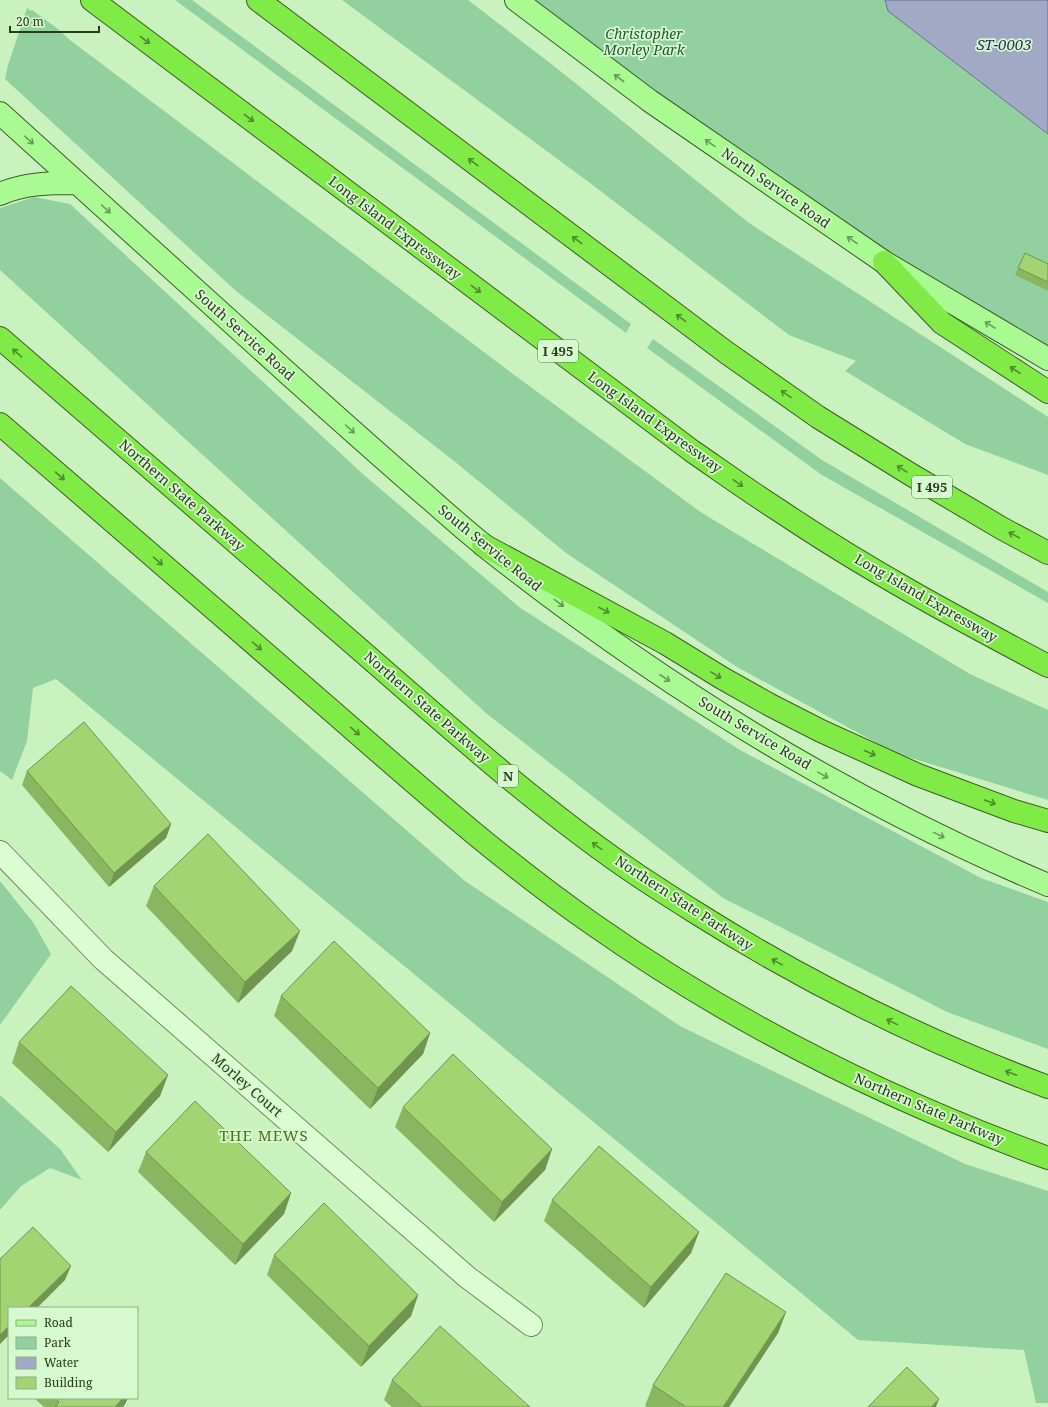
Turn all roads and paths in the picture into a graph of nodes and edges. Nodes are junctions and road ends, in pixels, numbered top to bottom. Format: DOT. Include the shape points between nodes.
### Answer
graph roads {
  1 [pos="92,0"];
  2 [pos="258,0"];
  3 [pos="516,0"];
  4 [pos="0,113"];
  5 [pos="77,183"];
  6 [pos="0,194"];
  7 [pos="884,262"];
  8 [pos="0,338"];
  9 [pos="1048,358"];
  10 [pos="1048,392"];
  11 [pos="0,424"];
  12 [pos="483,545"];
  13 [pos="1048,553"];
  14 [pos="1048,666"];
  15 [pos="1048,821"];
  16 [pos="0,839"];
  17 [pos="6,858"];
  18 [pos="1048,885"];
  19 [pos="1048,1087"];
  20 [pos="1048,1158"];
  21 [pos="530,1325"];
  1 -- 14 [label="highway, Long Island Expressway / I 495, one-way" via="692,451 780,512 873,570"];
  13 -- 2 [label="highway, I 495, one-way" via="910,474 811,412 727,353"];
  7 -- 3 [label="main road, North Service Road, one-way" via="650,101"];
  4 -- 5 [label="main road, South Service Road, one-way"];
  5 -- 6 [label="main road" via="33,184"];
  5 -- 12 [label="main road, South Service Road, one-way"];
  9 -- 7 [label="main road, North Service Road, one-way"];
  10 -- 7 [label="highway, one-way" via="942,323"];
  19 -- 8 [label="highway, Northern State Parkway / N, one-way" via="911,1031 814,983 628,869 541,804 457,734"];
  11 -- 20 [label="highway, Northern State Parkway, one-way" via="433,799 520,870 596,926 696,992 803,1050 946,1118"];
  12 -- 15 [label="highway, one-way" via="821,731 918,775"];
  12 -- 18 [label="main road, South Service Road, one-way" via="621,648 798,761 892,812"];
  16 -- 17 [label="street, Morley Court"];
  17 -- 21 [label="street, Morley Court" via="103,959 467,1277"];
}
